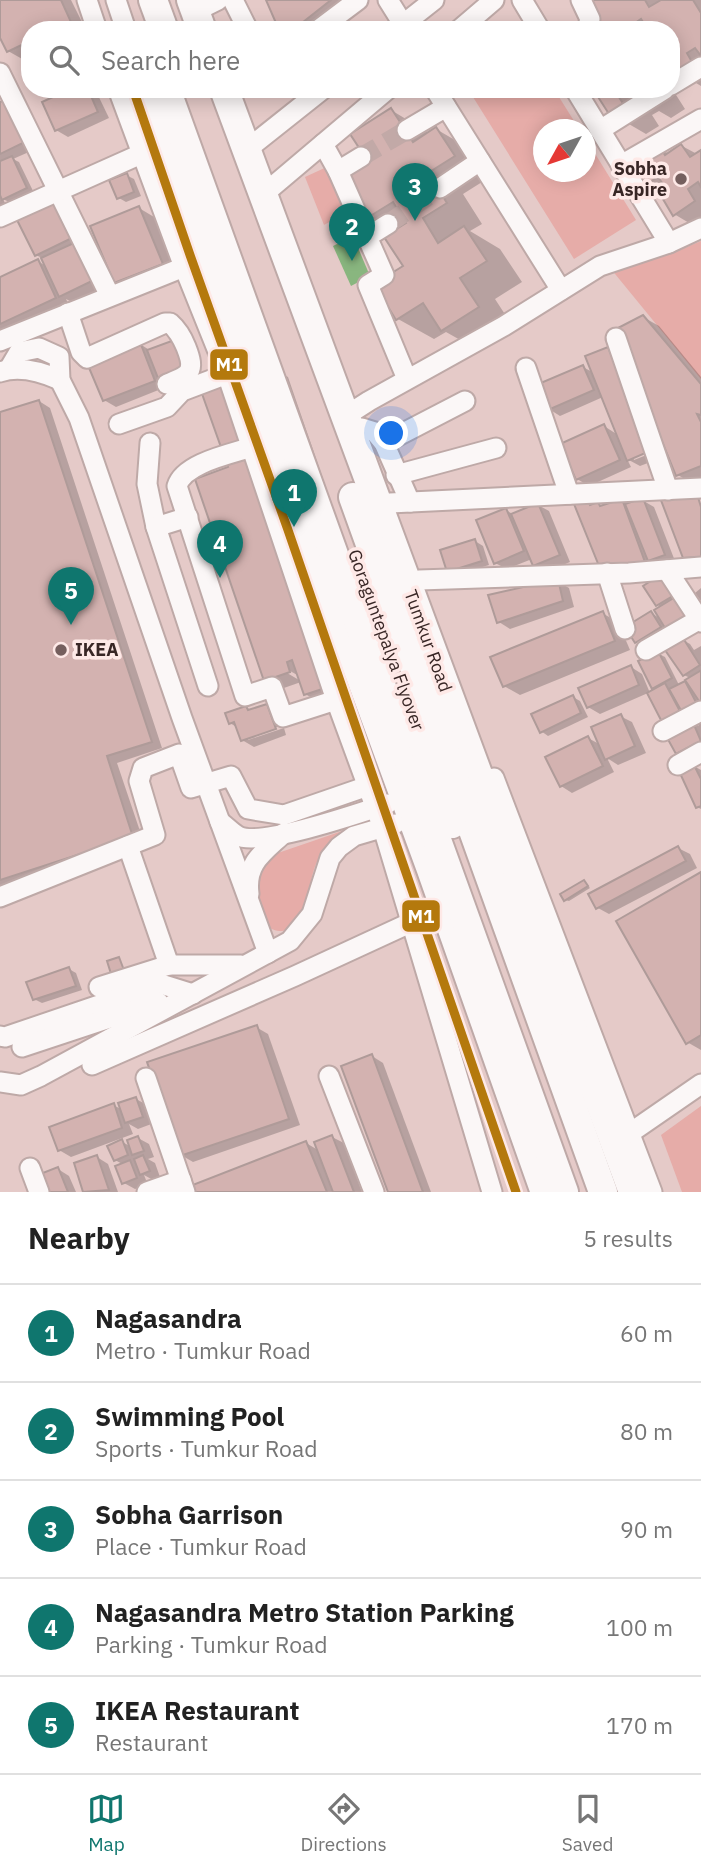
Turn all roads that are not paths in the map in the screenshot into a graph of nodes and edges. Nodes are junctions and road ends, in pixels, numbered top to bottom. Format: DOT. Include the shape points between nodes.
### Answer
graph roads {
  1 [pos="87,0"];
  2 [pos="116,0"];
  3 [pos="133,0"];
  4 [pos="153,0"];
  5 [pos="173,0"];
  6 [pos="233,0"];
  7 [pos="358,0"];
  8 [pos="388,0"];
  9 [pos="434,0"];
  10 [pos="494,0"];
  11 [pos="522,0"];
  12 [pos="581,0"];
  13 [pos="94,21"];
  14 [pos="123,21"];
  15 [pos="141,21"];
  16 [pos="161,21"];
  17 [pos="181,21"];
  18 [pos="244,21"];
  19 [pos="330,21"];
  20 [pos="397,21"];
  21 [pos="407,21"];
  22 [pos="470,21"];
  23 [pos="535,21"];
  24 [pos="589,21"];
  25 [pos="701,67"];
  26 [pos="680,80"];
  27 [pos="3,86"];
  28 [pos="121,98"];
  29 [pos="151,98"];
  30 [pos="169,98"];
  31 [pos="189,98"];
  32 [pos="208,98"];
  33 [pos="226,98"];
  34 [pos="238,98"];
  35 [pos="312,98"];
  36 [pos="377,98"];
  37 [pos="440,98"];
  38 [pos="580,98"];
  39 [pos="651,98"];
  40 [pos="446,107"];
  41 [pos="701,119"];
  42 [pos="407,130"];
  43 [pos="600,130"];
  44 [pos="255,143"];
  45 [pos="323,144"];
  46 [pos="141,154"];
  47 [pos="361,157"];
  48 [pos="480,161"];
  49 [pos="621,165"];
  50 [pos="338,171"];
  51 [pos="272,187"];
  52 [pos="440,188"];
  53 [pos="58,191"];
  54 [pos="0,217"];
  55 [pos="388,224"];
  56 [pos="701,228"];
  57 [pos="367,237"];
  58 [pos="669,243"];
  59 [pos="208,258"];
  60 [pos="184,267"];
  61 [pos="561,290"];
  62 [pos="110,296"];
  63 [pos="68,313"];
  64 [pos="616,338"];
  65 [pos="0,341"];
  66 [pos="200,347"];
  67 [pos="526,368"];
  68 [pos="5,371"];
  69 [pos="227,374"];
  70 [pos="407,379"];
  71 [pos="167,384"];
  72 [pos="465,401"];
  73 [pos="359,419"];
  74 [pos="120,424"];
  75 [pos="150,443"];
  76 [pos="384,443"];
  77 [pos="252,447"];
  78 [pos="496,448"];
  79 [pos="396,475"];
  80 [pos="701,488"];
  81 [pos="668,490"];
  82 [pos="569,494"];
  83 [pos="410,502"];
  84 [pos="390,503"];
  85 [pos="188,517"];
  86 [pos="156,527"];
  87 [pos="701,567"];
  88 [pos="667,570"];
  89 [pos="607,573"];
  90 [pos="419,580"];
  91 [pos="700,620"];
  92 [pos="625,629"];
  93 [pos="646,650"];
  94 [pos="208,686"];
  95 [pos="336,700"];
  96 [pos="701,711"];
  97 [pos="663,731"];
  98 [pos="701,752"];
  99 [pos="678,765"];
  100 [pos="205,783"];
  101 [pos="368,786"];
  102 [pos="401,800"];
  103 [pos="375,808"];
  104 [pos="407,819"];
  105 [pos="220,822"];
  106 [pos="383,828"];
  107 [pos="284,833"];
  108 [pos="128,846"];
  109 [pos="0,897"];
  110 [pos="250,905"];
  111 [pos="412,922"];
  112 [pos="268,953"];
  113 [pos="169,965"];
  114 [pos="246,965"];
  115 [pos="99,987"];
  116 [pos="184,998"];
  117 [pos="0,1036"];
  118 [pos="22,1047"];
  119 [pos="92,1065"];
  120 [pos="329,1076"];
  121 [pos="146,1078"];
  122 [pos="0,1083"];
  123 [pos="701,1084"];
  124 [pos="630,1133"];
  125 [pos="30,1168"];
  126 [pos="183,1186"];
  127 [pos="39,1192"];
  128 [pos="147,1192"];
  129 [pos="373,1192"];
  130 [pos="492,1192"];
  131 [pos="540,1192"];
  132 [pos="564,1192"];
  133 [pos="584,1192"];
  134 [pos="603,1192"];
  135 [pos="632,1192"];
  136 [pos="652,1192"];
  1 -- 13 [label="street"];
  2 -- 14 [label="street"];
  3 -- 15 [label="highway"];
  4 -- 16 [label="highway"];
  5 -- 17 [label="highway"];
  6 -- 18 [label="street"];
  7 -- 19 [label="street"];
  8 -- 20 [label="street"];
  9 -- 21 [label="street"];
  10 -- 22 [label="street"];
  11 -- 23 [label="street"];
  12 -- 24 [label="street"];
  25 -- 26 [label="street"];
  27 -- 53 [label="street"];
  28 -- 46 [label="street"];
  29 -- 59 [label="street"];
  30 -- 132 [label="highway"];
  31 -- 133 [label="highway, Goraguntepalya Flyover"];
  32 -- 134 [label="highway, Goraguntepalya Flyover"];
  33 -- 135 [label="highway, Tumkur Road"];
  34 -- 44 [label="street"];
  35 -- 44 [label="street"];
  36 -- 45 [label="street"];
  37 -- 40 [label="street"];
  38 -- 43 [label="street"];
  39 -- 43 [label="street"];
  40 -- 42 [label="street"];
  40 -- 48 [label="street"];
  41 -- 49 [label="street"];
  43 -- 49 [label="street"];
  44 -- 51 [label="street"];
  45 -- 50 [label="street"];
  45 -- 51 [label="street"];
  46 -- 53 [label="street"];
  46 -- 60 [label="street"];
  47 -- 50 [label="street"];
  48 -- 52 [label="street"];
  48 -- 61 [label="street"];
  49 -- 58 [label="street"];
  50 -- 57 [label="street"];
  51 -- 73 [label="street"];
  53 -- 54 [label="street"];
  53 -- 62 [label="street"];
  55 -- 57 [label="street"];
  56 -- 58 [label="street"];
  57 -- 70 [label="street" via="384,275 368,285"];
  58 -- 61 [label="street" via="600,266"];
  59 -- 60 [label="street"];
  59 -- 102 [label="street" via="251,391"];
  60 -- 62 [label="street"];
  60 -- 66 [label="street"];
  61 -- 70 [label="street"];
  62 -- 63 [label="street"];
  63 -- 65 [label="street"];
  63 -- 66 [label="street" via="81,352 88,358 165,323"];
  64 -- 81 [label="street"];
  66 -- 69 [label="street"];
  66 -- 71 [label="street" via="190,371"];
  67 -- 82 [label="street"];
  68 -- 100 [label="street" via="19,352 39,348 59,356 60,380 79,418"];
  69 -- 74 [label="street" via="182,391 167,407"];
  69 -- 77 [label="street"];
  70 -- 73 [label="street"];
  72 -- 76 [label="street"];
  73 -- 76 [label="street"];
  73 -- 84 [label="street"];
  75 -- 86 [label="street" via="147,484"];
  76 -- 79 [label="street"];
  77 -- 85 [label="street" via="198,465 179,479 177,486"];
  77 -- 95 [label="street"];
  78 -- 79 [label="street"];
  79 -- 83 [label="street"];
  80 -- 81 [label="street"];
  81 -- 82 [label="street"];
  82 -- 83 [label="street"];
  83 -- 84 [label="street"];
  84 -- 90 [label="street"];
  85 -- 86 [label="street"];
  85 -- 95 [label="street" via="245,696 272,687 283,717"];
  86 -- 94 [label="street"];
  87 -- 88 [label="street"];
  88 -- 89 [label="street"];
  88 -- 91 [label="street"];
  89 -- 90 [label="street"];
  89 -- 92 [label="street"];
  90 -- 124 [label="street"];
  91 -- 93 [label="street"];
  95 -- 101 [label="street"];
  96 -- 97 [label="street"];
  98 -- 99 [label="street"];
  100 -- 101 [label="street" via="231,776 248,808 284,815"];
  100 -- 105 [label="street"];
  100 -- 108 [label="street" via="191,788 179,754 143,768 139,781 155,835"];
  101 -- 103 [label="street"];
  102 -- 103 [label="street"];
  102 -- 104 [label="street"];
  103 -- 106 [label="street"];
  103 -- 107 [label="street"];
  104 -- 106 [label="street"];
  104 -- 131 [label="street"];
  105 -- 107 [label="street" via="239,837"];
  105 -- 110 [label="street"];
  106 -- 111 [label="street"];
  106 -- 112 [label="street" via="354,836 339,847 330,858 312,914 289,941"];
  107 -- 110 [label="street" via="253,862 247,882"];
  108 -- 109 [label="street"];
  108 -- 113 [label="street"];
  110 -- 112 [label="street"];
  111 -- 119 [label="street"];
  111 -- 130 [label="street"];
  112 -- 114 [label="street"];
  113 -- 114 [label="street"];
  113 -- 115 [label="street"];
  114 -- 116 [label="street"];
  116 -- 117 [label="street" via="161,984"];
  116 -- 118 [label="street"];
  116 -- 122 [label="street" via="21,1085"];
  120 -- 129 [label="street"];
  121 -- 126 [label="street"];
  123 -- 124 [label="street"];
  124 -- 136 [label="street"];
  125 -- 127 [label="street"];
  126 -- 128 [label="street"];
}
